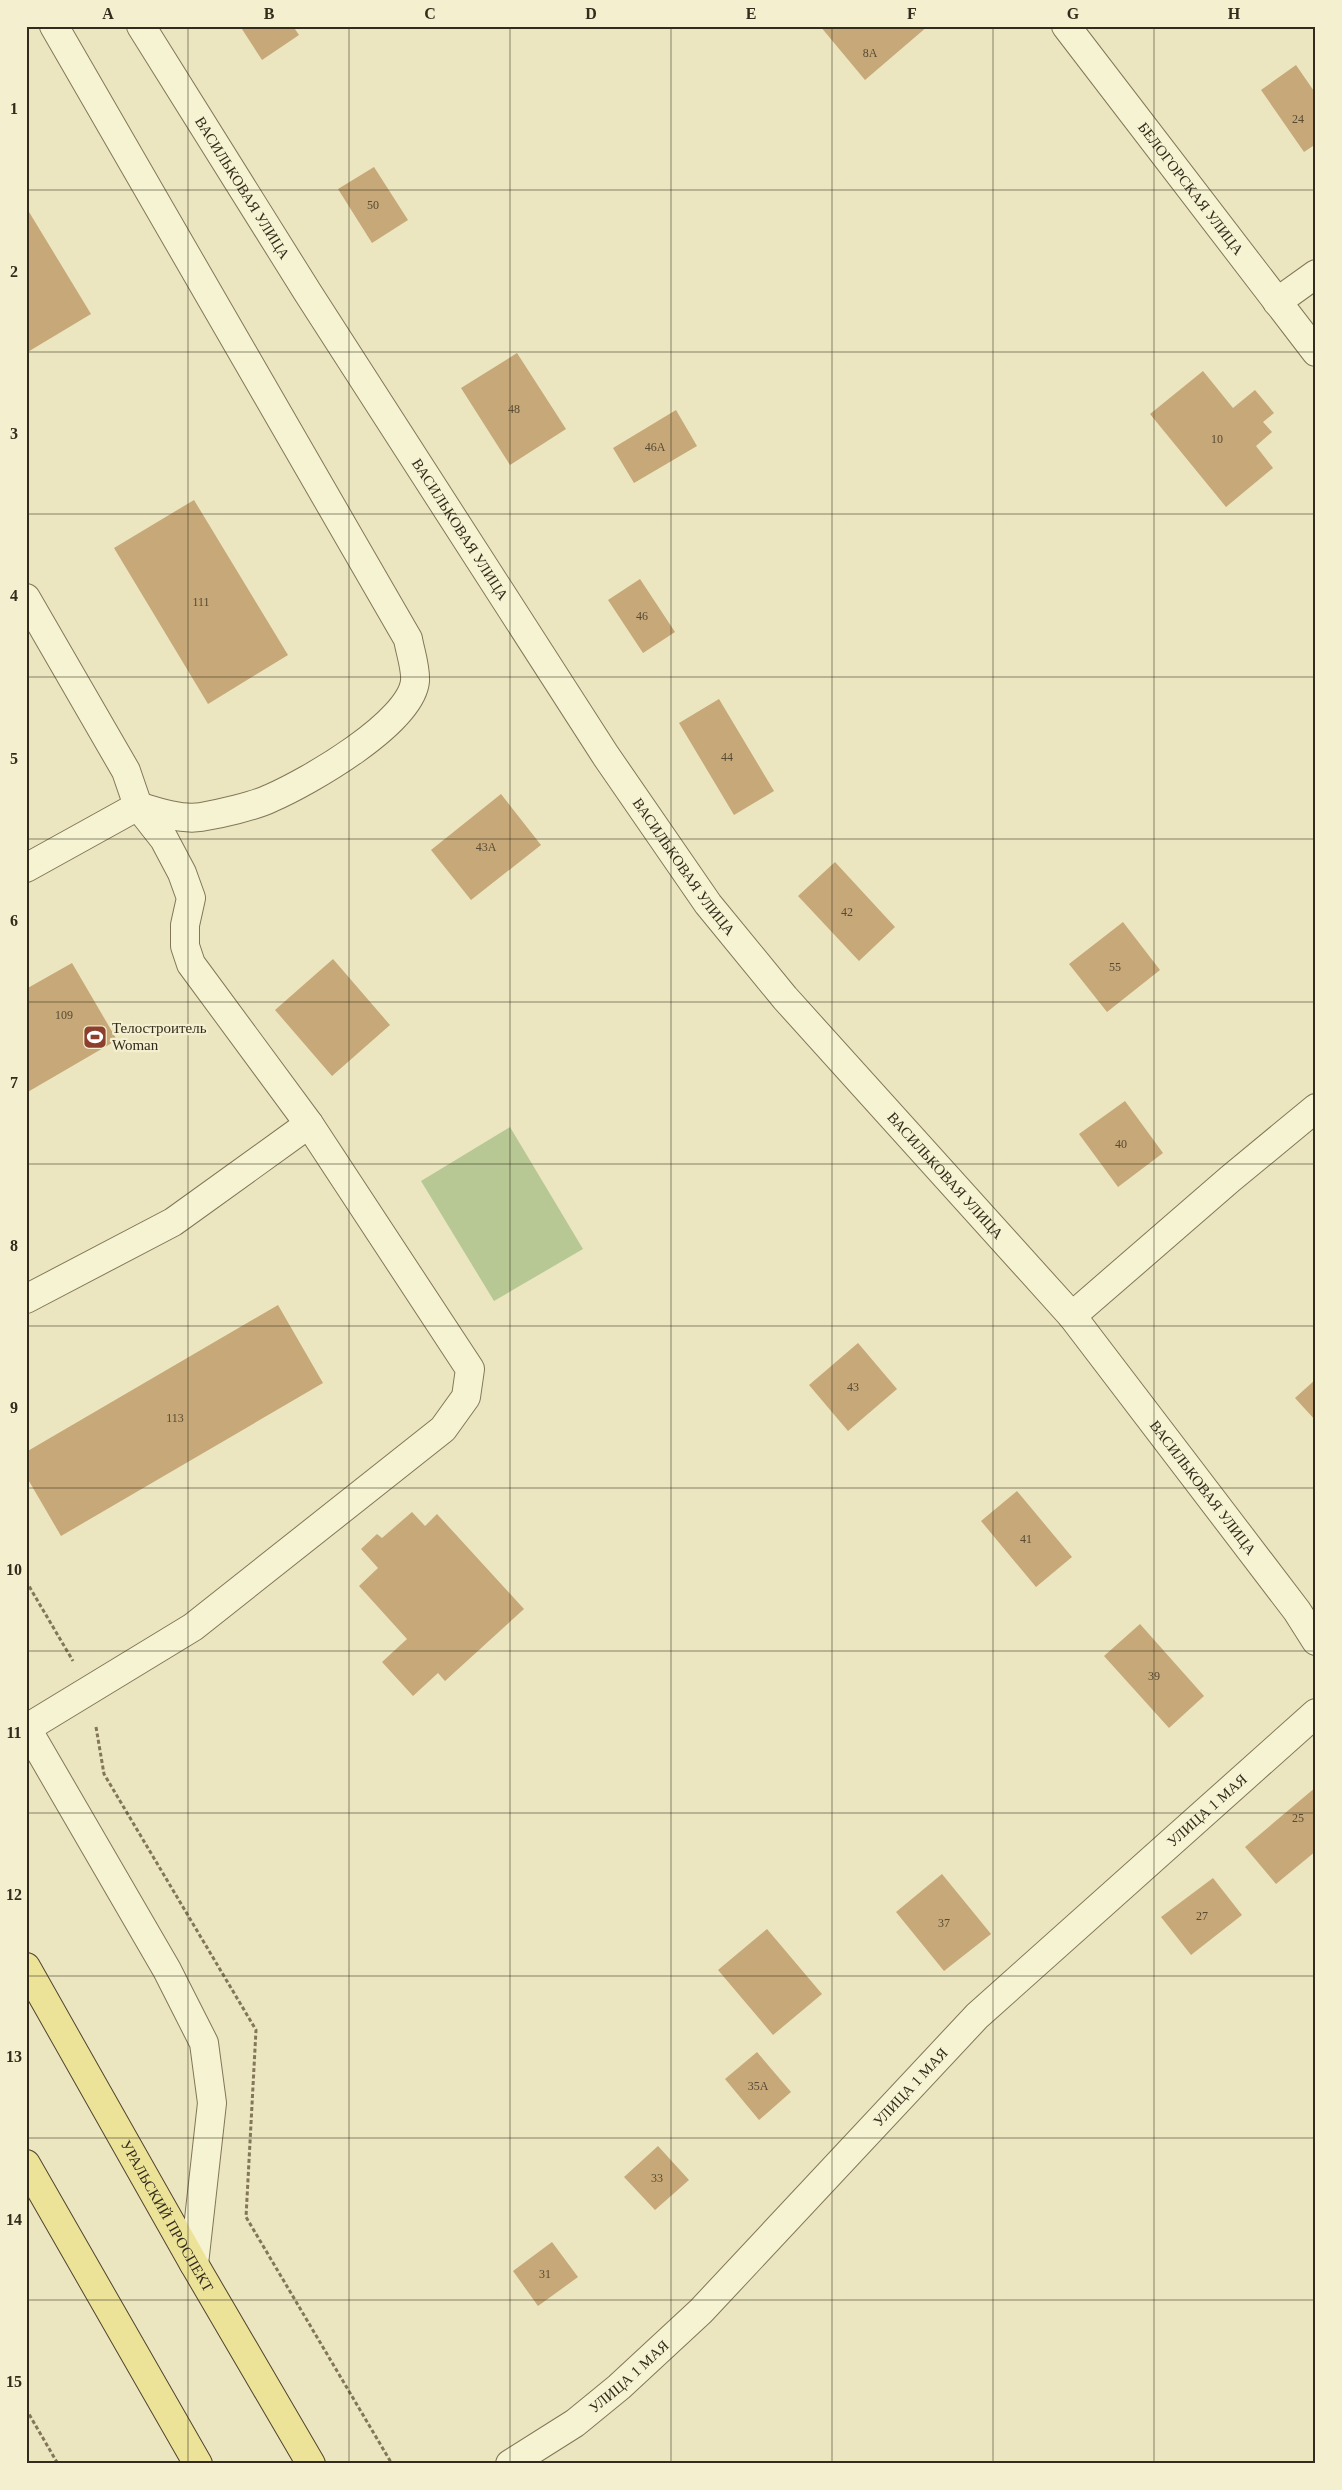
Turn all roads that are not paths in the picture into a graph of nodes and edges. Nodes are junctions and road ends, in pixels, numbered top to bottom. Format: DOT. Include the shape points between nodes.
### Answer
graph roads {
  1 [pos="54,26"];
  2 [pos="141,26"];
  3 [pos="1066,26"];
  4 [pos="1316,274"];
  5 [pos="1277,302"];
  6 [pos="1316,352"];
  7 [pos="26,598"];
  8 [pos="138,806"];
  9 [pos="26,868"];
  10 [pos="1316,1108"];
  11 [pos="309,1124"];
  12 [pos="26,1299"];
  13 [pos="1072,1316"];
  14 [pos="1316,1641"];
  15 [pos="1316,1713"];
  16 [pos="27,1728"];
  17 [pos="26,1967"];
  18 [pos="26,2164"];
  19 [pos="194,2264"];
  20 [pos="198,2464"];
  21 [pos="311,2464"];
  22 [pos="510,2464"];
  1 -- 8 [label="street" via="408,639 415,681 401,712 378,732 324,771 270,799 200,817 170,815"];
  2 -- 13 [label="street, ВАСИЛЬКОВАЯ УЛИЦА" via="601,748 708,904 785,998"];
  3 -- 5 [label="street, БЕЛОГОРСКАЯ УЛИЦА"];
  4 -- 5 [label="street"];
  5 -- 6 [label="street, БЕЛОГОРСКАЯ УЛИЦА"];
  7 -- 8 [label="street" via="126,771"];
  8 -- 9 [label="street"];
  8 -- 11 [label="street" via="164,839 191,898 185,925 185,946 191,964"];
  10 -- 13 [label="street" via="1230,1178"];
  11 -- 12 [label="street" via="173,1222"];
  11 -- 16 [label="street" via="470,1369 466,1397 443,1429 193,1627"];
  13 -- 14 [label="street, ВАСИЛЬКОВАЯ УЛИЦА" via="1298,1611"];
  15 -- 22 [label="street, УЛИЦА 1 МАЯ" via="977,2016 687,2324 575,2423"];
  16 -- 19 [label="street" via="166,1970 204,2043 212,2104"];
  17 -- 19 [label="main road, УРАЛЬСКИЙ ПРОСПЕКТ"];
  18 -- 20 [label="main road"];
  19 -- 21 [label="main road, УРАЛЬСКИЙ ПРОСПЕКТ"];
}
